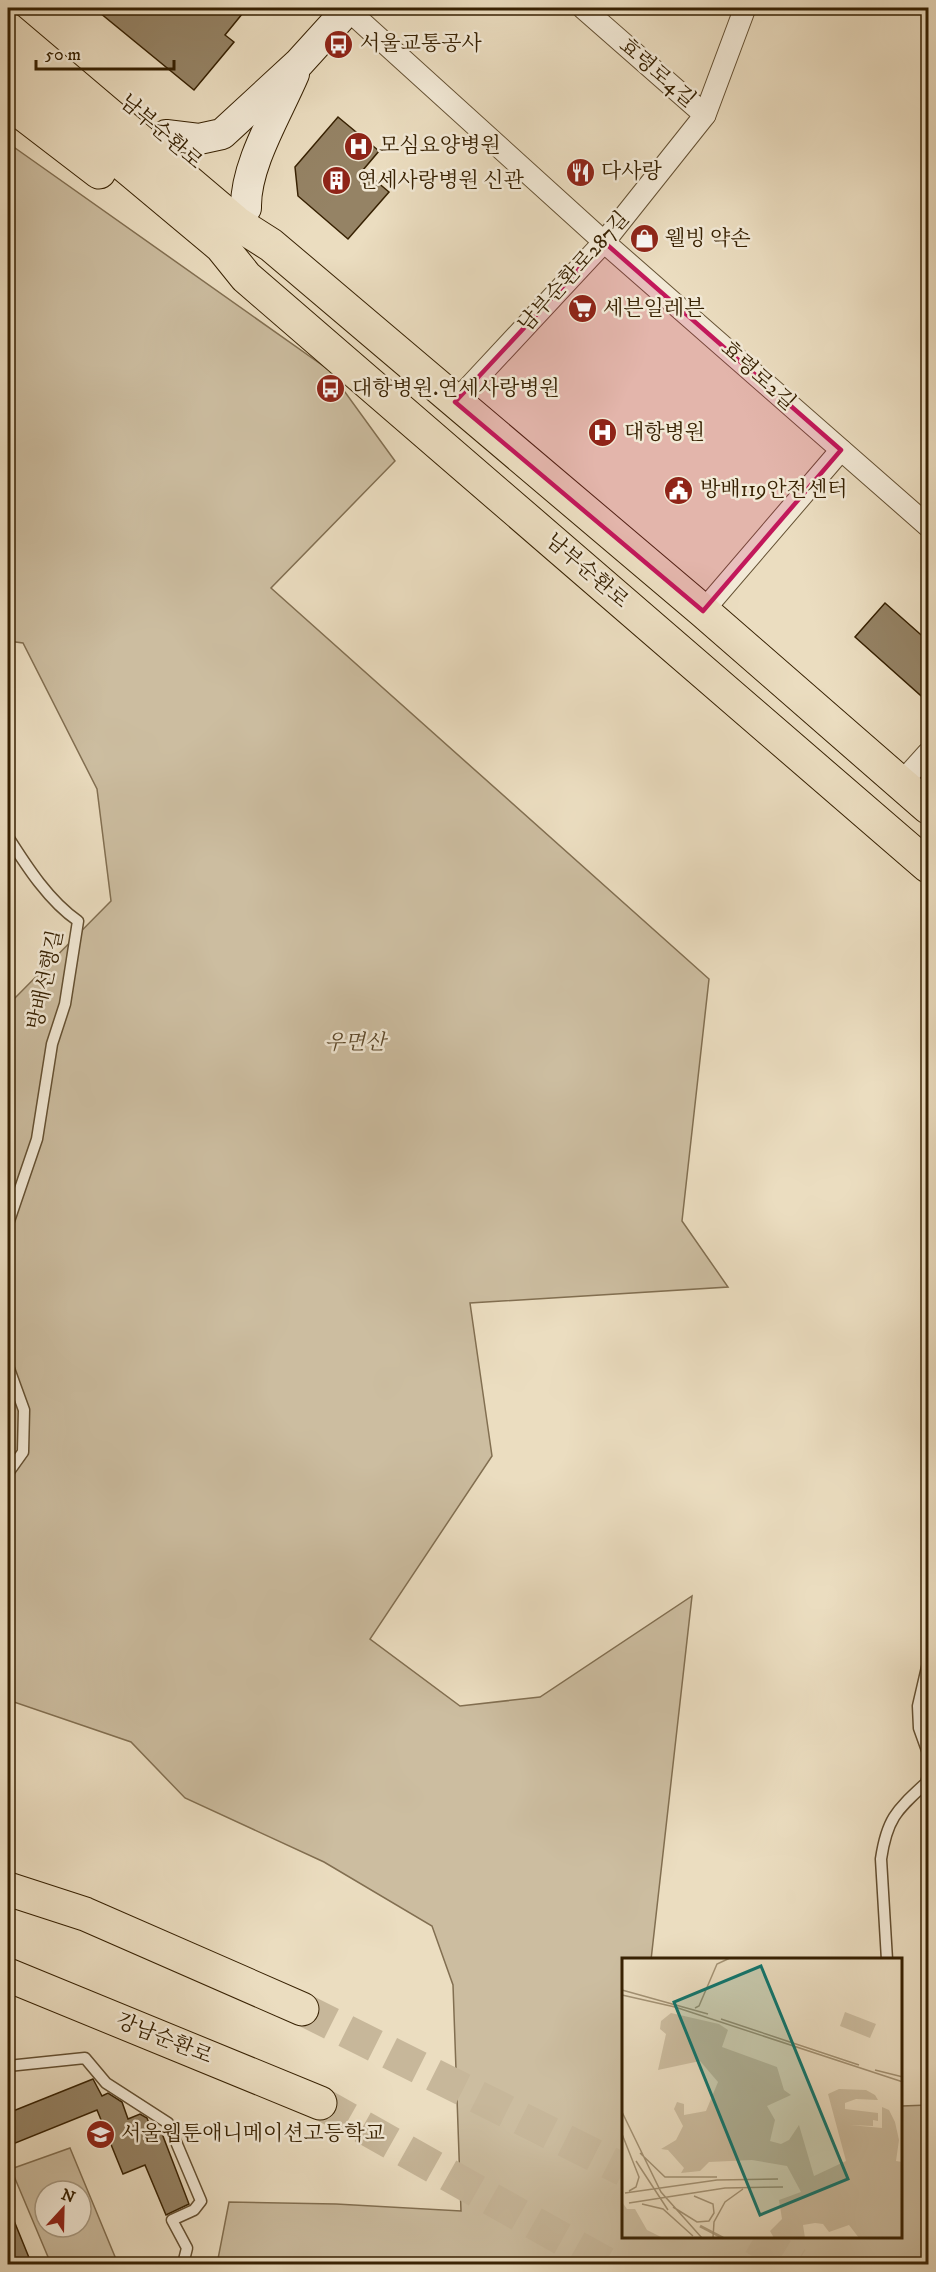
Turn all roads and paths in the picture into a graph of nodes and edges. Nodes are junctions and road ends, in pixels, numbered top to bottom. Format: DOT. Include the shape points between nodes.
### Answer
graph roads {
  1 [pos="12,8"];
  2 [pos="348,8"];
  3 [pos="583,8"];
  4 [pos="745,8"];
  5 [pos="8,29"];
  6 [pos="299,63"];
  7 [pos="8,68"];
  8 [pos="8,102"];
  9 [pos="705,115"];
  10 [pos="166,135"];
  11 [pos="246,208"];
  12 [pos="604,242"];
  13 [pos="272,245"];
  14 [pos="246,277"];
  15 [pos="455,402"];
  16 [pos="841,450"];
  17 [pos="928,526"];
  18 [pos="703,611"];
  19 [pos="928,753"];
  20 [pos="901,783"];
  21 [pos="928,807"];
  22 [pos="8,837"];
  23 [pos="928,866"];
  24 [pos="8,1224"];
  25 [pos="8,1366"];
  26 [pos="8,1473"];
  27 [pos="928,1663"];
  28 [pos="928,1753"];
  29 [pos="928,1776"];
  30 [pos="8,1876"];
  31 [pos="8,1889"];
  32 [pos="85,1914"];
  33 [pos="887,1958"];
  34 [pos="8,1975"];
  35 [pos="8,1987"];
  36 [pos="72,2001"];
  37 [pos="302,2009"];
  38 [pos="8,2066"];
  39 [pos="320,2103"];
  40 [pos="183,2265"];
  1 -- 10 [label="main road, 남부순환로"];
  2 -- 6 [label="main road"];
  2 -- 12 [label="street, 효령로2길"];
  3 -- 9 [label="street, 효령로4길"];
  4 -- 9 [label="street, 남부순환로287길"];
  5 -- 13 [label="main road, 남부순환로" via="238,224"];
  6 -- 10 [label="main road" via="222,134 199,139"];
  6 -- 11 [label="main road" via="253,164"];
  7 -- 14 [label="main road, 남부순환로" via="221,246"];
  8 -- 14 [label="main road, 남부순환로" via="200,250"];
  9 -- 12 [label="street, 남부순환로287길"];
  10 -- 11 [label="main road, 남부순환로"];
  11 -- 13 [label="main road, 남부순환로"];
  12 -- 15 [label="street, 남부순환로287길"];
  12 -- 16 [label="street, 효령로2길"];
  13 -- 15 [label="main road, 남부순환로"];
  14 -- 23 [label="main road, 남부순환로"];
  15 -- 18 [label="main road, 남부순환로"];
  16 -- 17 [label="street, 효령로2길"];
  16 -- 18 [label="street"];
  18 -- 20 [label="main road, 남부순환로"];
  19 -- 20 [label="street"];
  20 -- 21 [label="main road, 남부순환로"];
  22 -- 24 [label="lane, 방배선행길" via="24,863 65,912 78,921 37,1139"];
  25 -- 26 [label="lane" via="24,1410 23,1452"];
  27 -- 28 [label="lane" via="918,1706 919,1728"];
  29 -- 33 [label="lane" via="926,1783 894,1815 883,1848"];
  30 -- 32 [label="main road"];
  31 -- 32 [label="main road"];
  32 -- 37 [label="main road"];
  34 -- 36 [label="main road, 강남순환로"];
  35 -- 36 [label="main road"];
  36 -- 39 [label="main road, 강남순환로"];
  38 -- 40 [label="lane" via="84,2058 106,2083 168,2123 201,2201 194,2210 172,2220 187,2248"];
}
